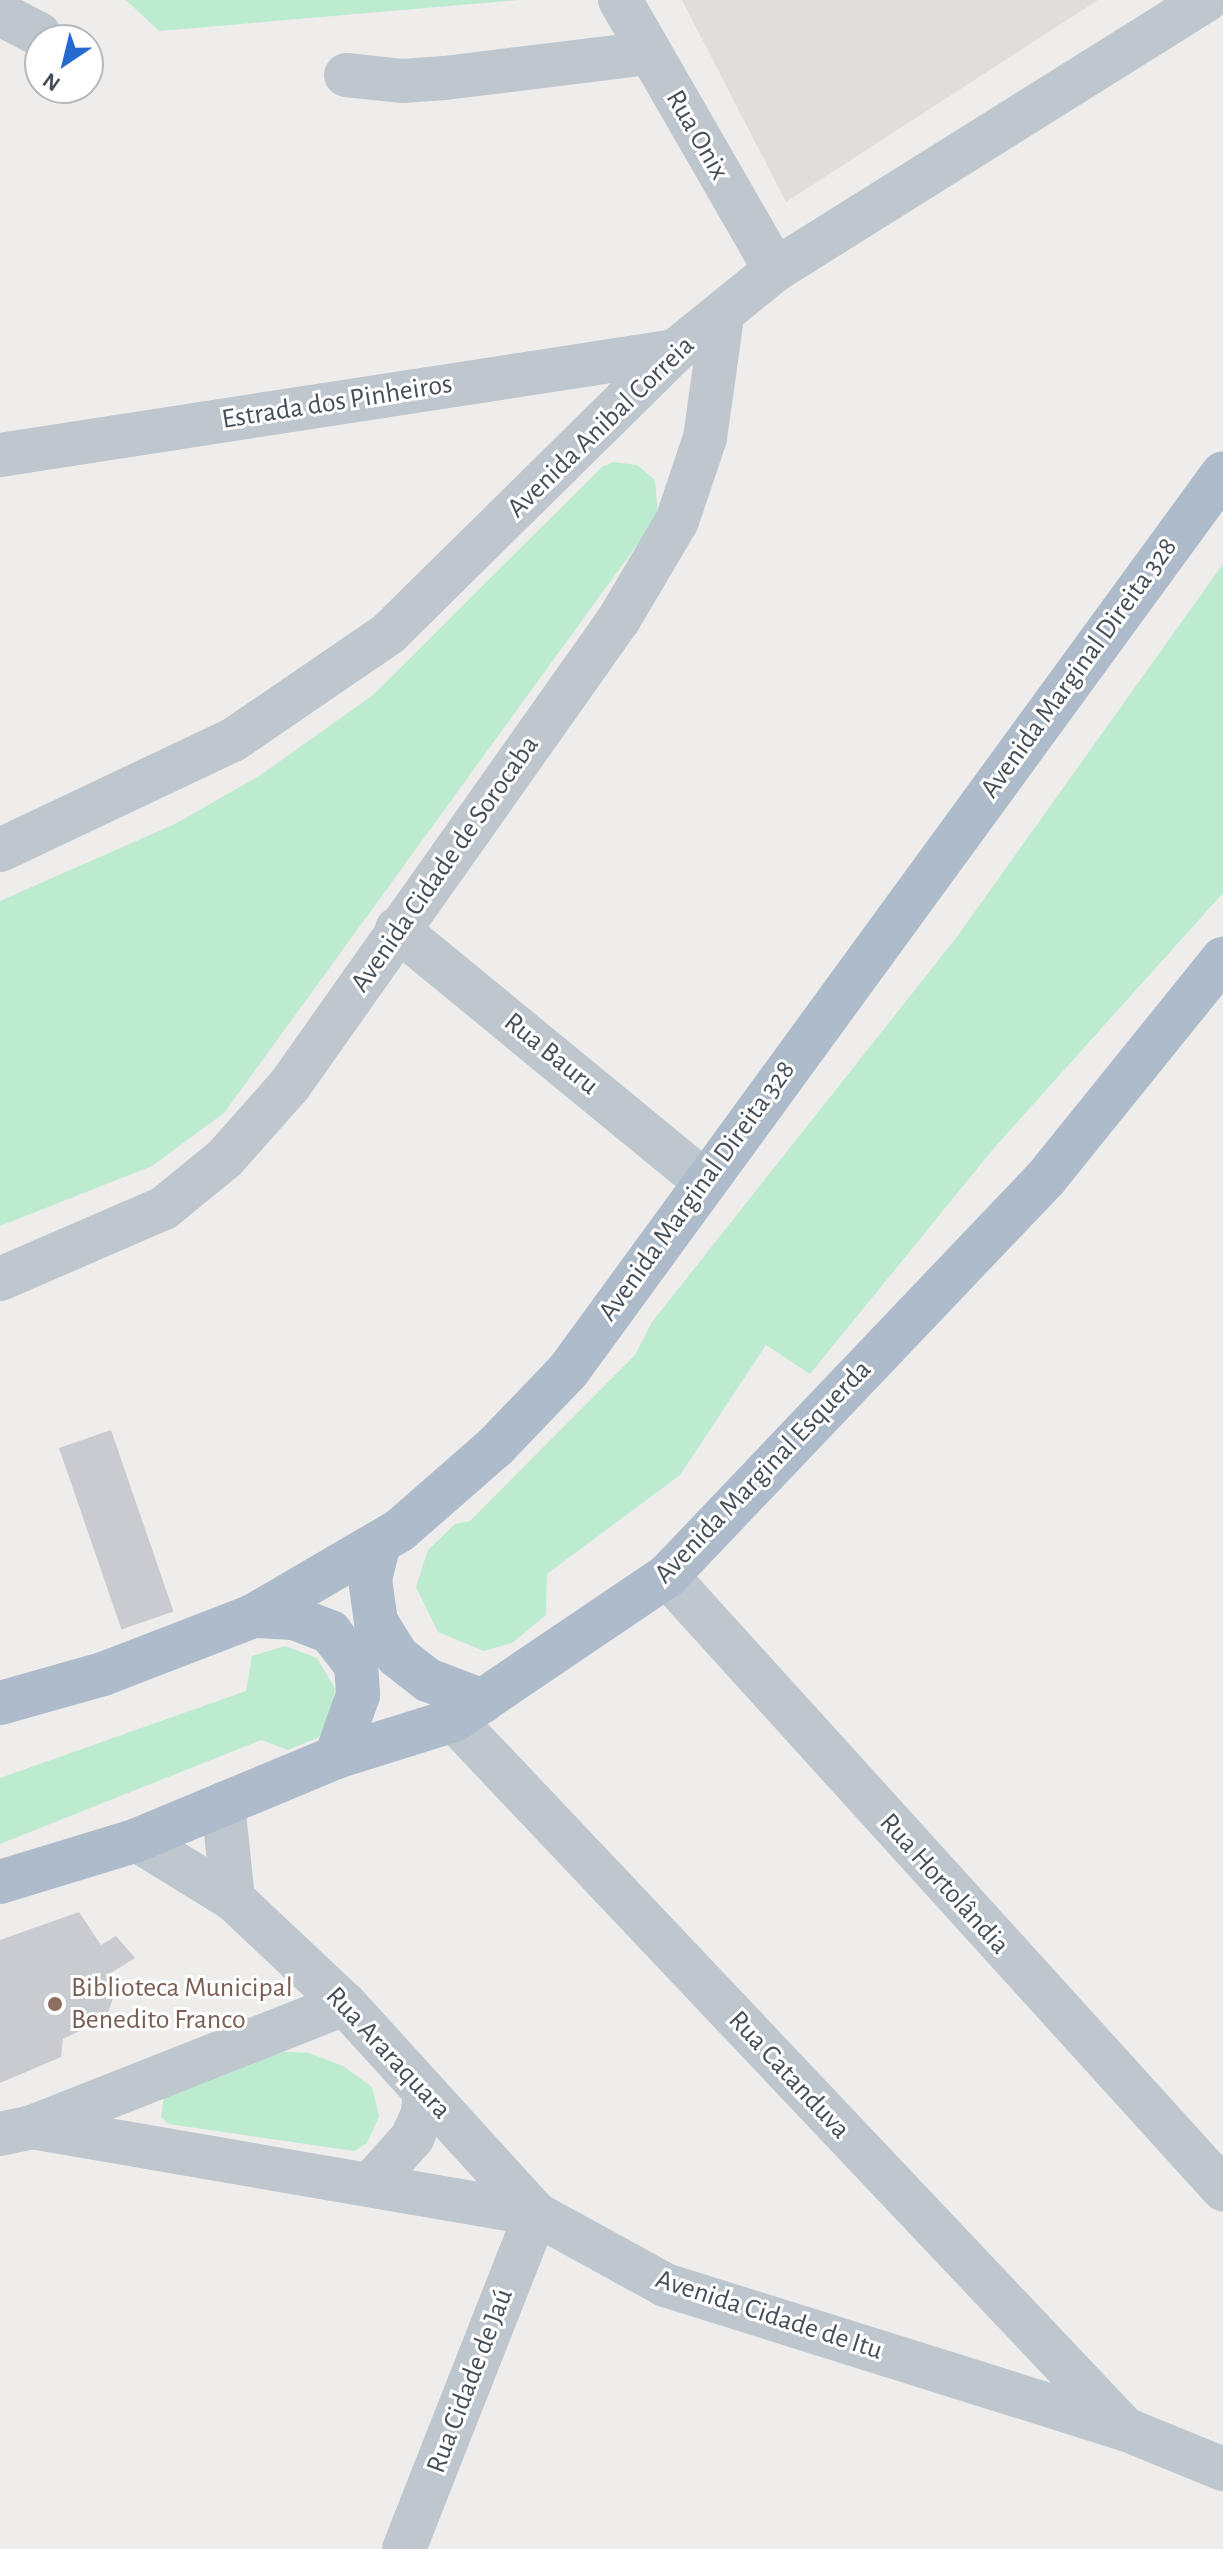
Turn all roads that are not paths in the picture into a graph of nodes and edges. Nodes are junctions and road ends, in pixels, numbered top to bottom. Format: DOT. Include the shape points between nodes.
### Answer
graph roads {
  1 [pos="620,0"];
  2 [pos="1206,0"];
  3 [pos="0,14"];
  4 [pos="24,26"];
  5 [pos="648,53"];
  6 [pos="346,75"];
  7 [pos="775,270"];
  8 [pos="722,317"];
  9 [pos="675,351"];
  10 [pos="0,455"];
  11 [pos="1223,473"];
  12 [pos="0,850"];
  13 [pos="397,929"];
  14 [pos="1223,959"];
  15 [pos="703,1180"];
  16 [pos="0,1279"];
  17 [pos="379,1543"];
  18 [pos="667,1576"];
  19 [pos="253,1616"];
  20 [pos="0,1703"];
  21 [pos="468,1711"];
  22 [pos="336,1757"];
  23 [pos="223,1804"];
  24 [pos="137,1840"];
  25 [pos="0,1882"];
  26 [pos="233,1899"];
  27 [pos="345,2004"];
  28 [pos="425,2092"];
  29 [pos="16,2130"];
  30 [pos="371,2184"];
  31 [pos="1223,2189"];
  32 [pos="536,2214"];
  33 [pos="1125,2429"];
  34 [pos="1223,2469"];
  35 [pos="404,2549"];
  1 -- 5 [label="street, Rua Onix"];
  2 -- 7 [label="street, Avenida Anibal Correia"];
  3 -- 4 [label="street"];
  5 -- 6 [label="street" via="402,81"];
  5 -- 7 [label="street, Rua Onix"];
  7 -- 8 [label="street, Avenida Anibal Correia"];
  8 -- 9 [label="street, Avenida Anibal Correia"];
  8 -- 13 [label="street, Avenida Cidade de Sorocaba" via="705,438 677,521 619,619"];
  9 -- 10 [label="street, Estrada dos Pinheiros"];
  9 -- 12 [label="street, Avenida Anibal Correia" via="388,634 233,740"];
  11 -- 15 [label="main road, Avenida Marginal Direita 328"];
  13 -- 15 [label="street, Rua Bauru"];
  13 -- 16 [label="street, Avenida Cidade de Sorocaba" via="289,1086 225,1158 164,1208"];
  14 -- 18 [label="main road, Avenida Marginal Esquerda" via="1046,1178"];
  15 -- 17 [label="main road, Avenida Marginal Direita 328" via="568,1371 496,1446"];
  17 -- 19 [label="main road, Avenida Marginal Direita 328"];
  17 -- 21 [label="main road" via="370,1579 376,1622 397,1656"];
  18 -- 21 [label="main road, Avenida Marginal Esquerda"];
  18 -- 31 [label="street, Rua Hortolândia"];
  19 -- 20 [label="main road, Avenida Marginal Direita 328" via="103,1674"];
  19 -- 22 [label="main road" via="294,1618 330,1632 356,1665 358,1695"];
  21 -- 22 [label="main road, Avenida Marginal Esquerda"];
  21 -- 33 [label="street, Rua Catanduva"];
  22 -- 23 [label="main road, Avenida Marginal Esquerda"];
  23 -- 24 [label="main road, Avenida Marginal Esquerda"];
  23 -- 26 [label="street"];
  24 -- 25 [label="main road, Avenida Marginal Esquerda"];
  24 -- 26 [label="street, Rua Araraquara"];
  26 -- 27 [label="street, Rua Araraquara"];
  27 -- 28 [label="street, Rua Araraquara"];
  27 -- 29 [label="street, Avenida Cidade de Itu"];
  28 -- 30 [label="street" via="412,2138"];
  28 -- 32 [label="street, Rua Araraquara"];
  29 -- 30 [label="street, Avenida Cidade de Itu"];
  30 -- 32 [label="street, Avenida Cidade de Itu"];
  32 -- 33 [label="street, Avenida Cidade de Itu" via="665,2285"];
  32 -- 35 [label="street, Rua Cidade de Jaú"];
  33 -- 34 [label="street, Avenida Cidade de Itu"];
}
